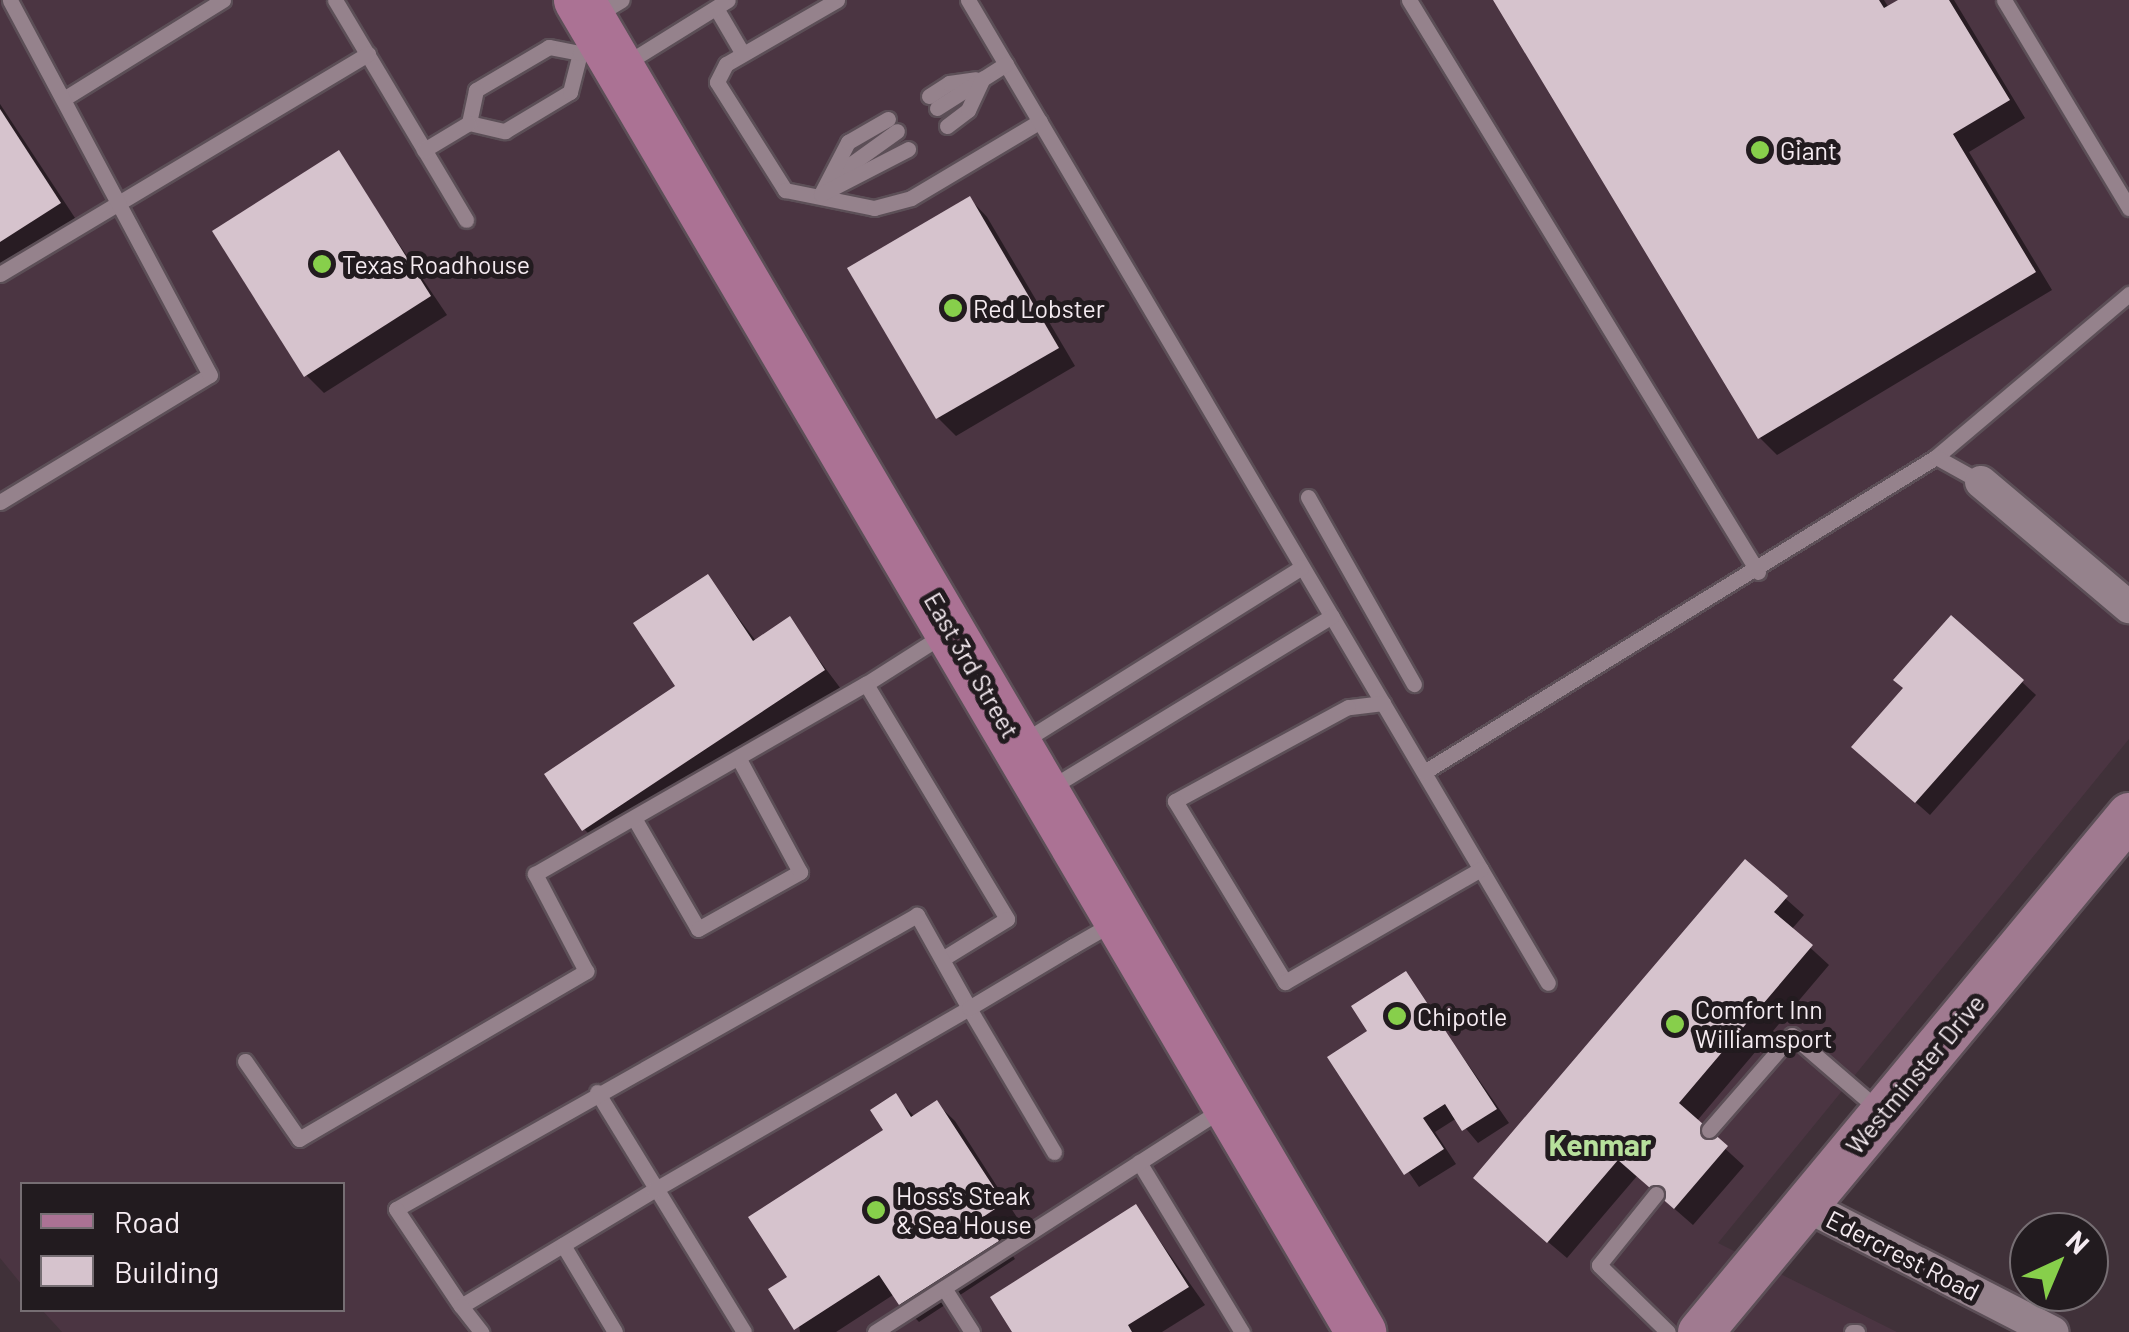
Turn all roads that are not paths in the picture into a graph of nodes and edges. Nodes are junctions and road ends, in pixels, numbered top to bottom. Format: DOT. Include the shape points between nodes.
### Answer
graph roads {
  1 [pos="10,0"];
  2 [pos="223,0"];
  3 [pos="335,0"];
  4 [pos="836,0"];
  5 [pos="968,0"];
  6 [pos="1408,0"];
  7 [pos="2004,0"];
  8 [pos="722,4"];
  9 [pos="599,29"];
  10 [pos="368,54"];
  11 [pos="744,54"];
  12 [pos="1006,64"];
  13 [pos="983,78"];
  14 [pos="65,98"];
  15 [pos="933,102"];
  16 [pos="1040,121"];
  17 [pos="469,123"];
  18 [pos="892,125"];
  19 [pos="947,126"];
  20 [pos="908,148"];
  21 [pos="424,150"];
  22 [pos="822,194"];
  23 [pos="119,200"];
  24 [pos="2129,208"];
  25 [pos="466,220"];
  26 [pos="0,274"];
  27 [pos="2129,294"];
  28 [pos="1936,456"];
  29 [pos="1981,482"];
  30 [pos="1308,497"];
  31 [pos="0,502"];
  32 [pos="1302,566"];
  33 [pos="1758,572"];
  34 [pos="2129,607"];
  35 [pos="1332,616"];
  36 [pos="951,630"];
  37 [pos="866,684"];
  38 [pos="1414,684"];
  39 [pos="1383,703"];
  40 [pos="1019,744"];
  41 [pos="739,759"];
  42 [pos="1424,772"];
  43 [pos="1046,790"];
  44 [pos="2129,815"];
  45 [pos="634,818"];
  46 [pos="1481,869"];
  47 [pos="1121,919"];
  48 [pos="942,959"];
  49 [pos="1548,983"];
  50 [pos="969,1008"];
  51 [pos="245,1061"];
  52 [pos="597,1092"];
  53 [pos="1229,1104"];
  54 [pos="1883,1113"];
  55 [pos="1709,1130"];
  56 [pos="1054,1152"];
  57 [pos="1139,1162"];
  58 [pos="654,1190"];
  59 [pos="1656,1194"];
  60 [pos="1807,1206"];
  61 [pos="563,1245"];
  62 [pos="944,1288"];
  63 [pos="462,1306"];
  64 [pos="2030,1327"];
  65 [pos="482,1332"];
  66 [pos="615,1332"];
  67 [pos="744,1332"];
  68 [pos="875,1332"];
  69 [pos="972,1332"];
  70 [pos="1242,1332"];
  71 [pos="1361,1332"];
  72 [pos="1668,1332"];
  73 [pos="1700,1332"];
  1 -- 14 [label="lane"];
  2 -- 14 [label="lane"];
  3 -- 10 [label="lane"];
  4 -- 11 [label="lane"];
  5 -- 12 [label="lane"];
  6 -- 33 [label="lane"];
  7 -- 24 [label="lane"];
  8 -- 9 [label="lane"];
  8 -- 11 [label="lane"];
  9 -- 17 [label="lane" via="549,46 476,90"];
  9 -- 17 [label="lane" via="570,92 506,131"];
  9 -- 36 [label="main road, East 3rd Street"];
  10 -- 21 [label="lane"];
  10 -- 23 [label="lane"];
  11 -- 22 [label="lane" via="726,64 717,82 786,190 806,198"];
  12 -- 13 [label="lane"];
  12 -- 16 [label="lane"];
  13 -- 15 [label="lane" via="949,83"];
  13 -- 19 [label="lane" via="968,110"];
  14 -- 23 [label="lane"];
  16 -- 22 [label="lane" via="911,198 874,208"];
  16 -- 32 [label="lane"];
  17 -- 21 [label="lane"];
  18 -- 22 [label="lane" via="851,158"];
  20 -- 22 [label="lane"];
  21 -- 25 [label="lane"];
  23 -- 26 [label="lane"];
  23 -- 31 [label="lane" via="210,375"];
  27 -- 28 [label="lane"];
  28 -- 29 [label="lane"];
  28 -- 33 [label="lane"];
  29 -- 34 [label="street"];
  30 -- 38 [label="lane"];
  32 -- 35 [label="lane"];
  32 -- 40 [label="lane"];
  33 -- 42 [label="lane"];
  35 -- 39 [label="lane"];
  35 -- 43 [label="lane"];
  36 -- 37 [label="lane"];
  36 -- 40 [label="main road, East 3rd Street"];
  37 -- 41 [label="lane"];
  37 -- 48 [label="lane" via="1007,919"];
  39 -- 42 [label="lane"];
  39 -- 46 [label="lane" via="1348,707 1175,800 1285,982"];
  40 -- 43 [label="main road, East 3rd Street"];
  41 -- 45 [label="lane"];
  41 -- 45 [label="lane" via="800,872 698,929"];
  42 -- 46 [label="lane"];
  43 -- 47 [label="main road, East 3rd Street"];
  44 -- 54 [label="street, Westminster Drive"];
  45 -- 51 [label="lane" via="535,874 586,971 299,1138"];
  46 -- 49 [label="lane"];
  47 -- 50 [label="lane"];
  47 -- 53 [label="main road, East 3rd Street"];
  48 -- 50 [label="lane"];
  48 -- 52 [label="lane" via="917,915"];
  50 -- 56 [label="lane"];
  50 -- 58 [label="lane"];
  52 -- 58 [label="lane"];
  52 -- 63 [label="lane" via="396,1209"];
  53 -- 57 [label="lane"];
  53 -- 71 [label="main road, East 3rd Street"];
  54 -- 55 [label="lane" via="1792,1035"];
  54 -- 60 [label="street, Westminster Drive"];
  57 -- 62 [label="lane"];
  57 -- 70 [label="lane"];
  58 -- 61 [label="lane"];
  58 -- 67 [label="lane"];
  59 -- 72 [label="lane" via="1599,1265"];
  60 -- 64 [label="street, Edercrest Road"];
  60 -- 73 [label="street, Westminster Drive"];
  61 -- 63 [label="lane"];
  61 -- 66 [label="lane"];
  62 -- 68 [label="lane"];
  62 -- 69 [label="lane"];
  63 -- 65 [label="lane"];
}
